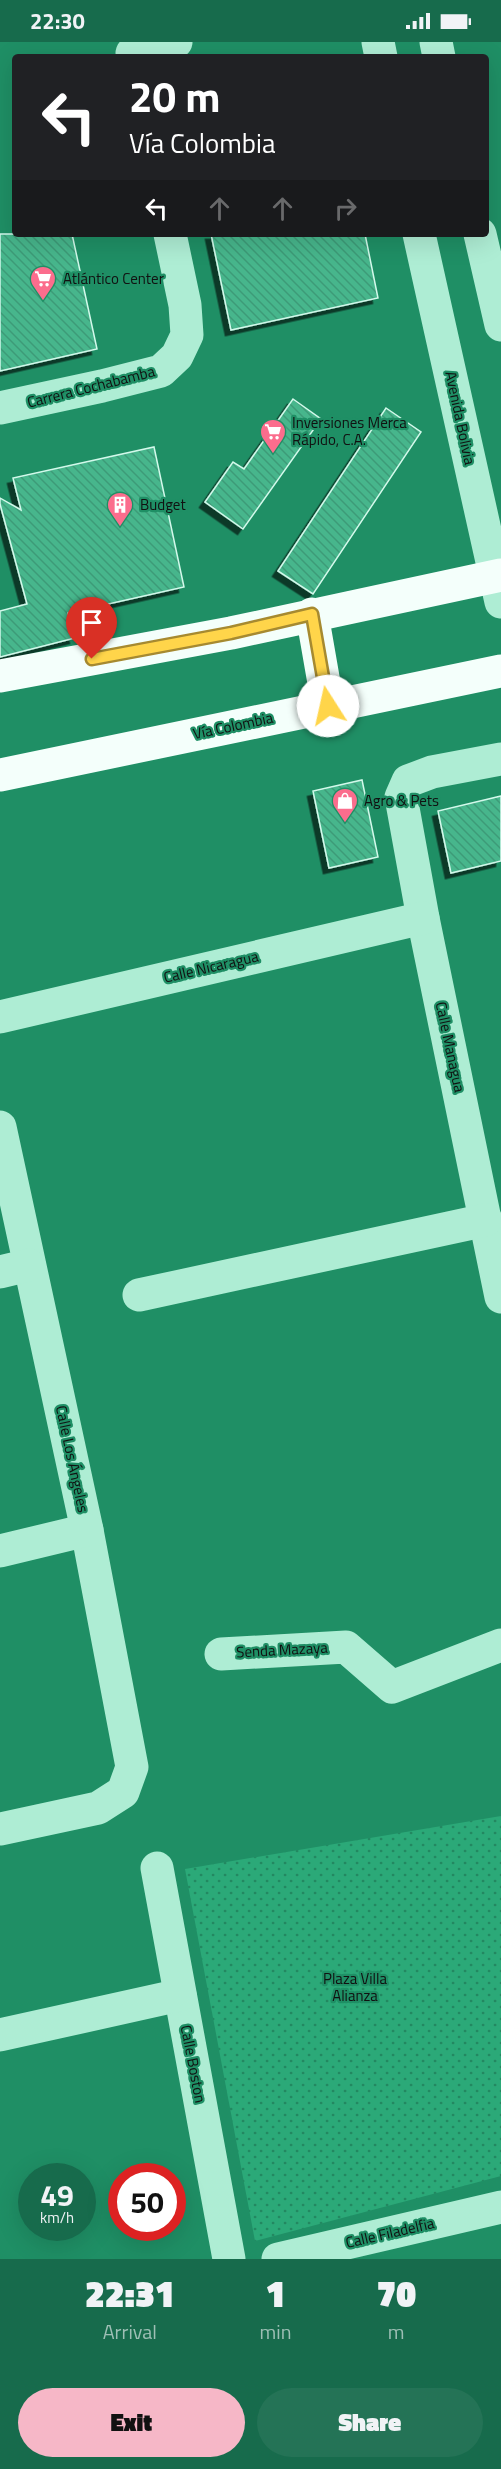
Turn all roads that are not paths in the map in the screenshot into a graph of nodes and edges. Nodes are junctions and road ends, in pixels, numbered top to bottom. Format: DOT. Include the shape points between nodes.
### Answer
graph roads {
  1 [pos="176,42"];
  2 [pos="132,51"];
  3 [pos="171,237"];
  4 [pos="420,237"];
  5 [pos="481,237"];
  6 [pos="501,325"];
  7 [pos="0,408"];
  8 [pos="499,585"];
  9 [pos="312,614"];
  10 [pos="501,671"];
  11 [pos="0,676"];
  12 [pos="328,706"];
  13 [pos="501,759"];
  14 [pos="0,775"];
  15 [pos="423,918"];
  16 [pos="0,1017"];
  17 [pos="0,1127"];
  18 [pos="486,1220"];
  19 [pos="15,1269"];
  20 [pos="139,1295"];
  21 [pos="501,1296"];
  22 [pos="87,1530"];
  23 [pos="0,1551"];
  24 [pos="501,1645"];
  25 [pos="221,1654"];
  26 [pos="0,1829"];
  27 [pos="157,1868"];
  28 [pos="180,1995"];
  29 [pos="0,2035"];
  30 [pos="501,2207"];
  31 [pos="229,2259"];
  32 [pos="278,2259"];
  1 -- 2 [label="street"];
  3 -- 7 [label="street, Carrera Cochabamba" via="186,315 187,335 177,356 161,371"];
  4 -- 8 [label="street, Avenida Bolivia"];
  5 -- 6 [label="street"];
  8 -- 9 [label="main road"];
  9 -- 11 [label="main road"];
  9 -- 12 [label="main road"];
  10 -- 12 [label="main road, Vía Colombia"];
  12 -- 14 [label="main road, Vía Colombia"];
  13 -- 15 [label="street, Calle Managua" via="432,772 408,781 401,797"];
  15 -- 16 [label="street, Calle Nicaragua"];
  15 -- 18 [label="street, Calle Managua"];
  17 -- 19 [label="street, Calle Los Ángeles"];
  18 -- 20 [label="street"];
  18 -- 21 [label="street, Calle Managua"];
  19 -- 22 [label="street, Calle Los Ángeles"];
  22 -- 23 [label="street"];
  22 -- 26 [label="street, Calle Los Ángeles" via="132,1767 123,1792 98,1808"];
  24 -- 25 [label="street, Senda Mazaya" via="393,1687 346,1647"];
  27 -- 28 [label="street, Calle Boston"];
  28 -- 29 [label="street"];
  28 -- 31 [label="street, Calle Boston"];
  30 -- 32 [label="street, Calle Filadelfia"];
}
